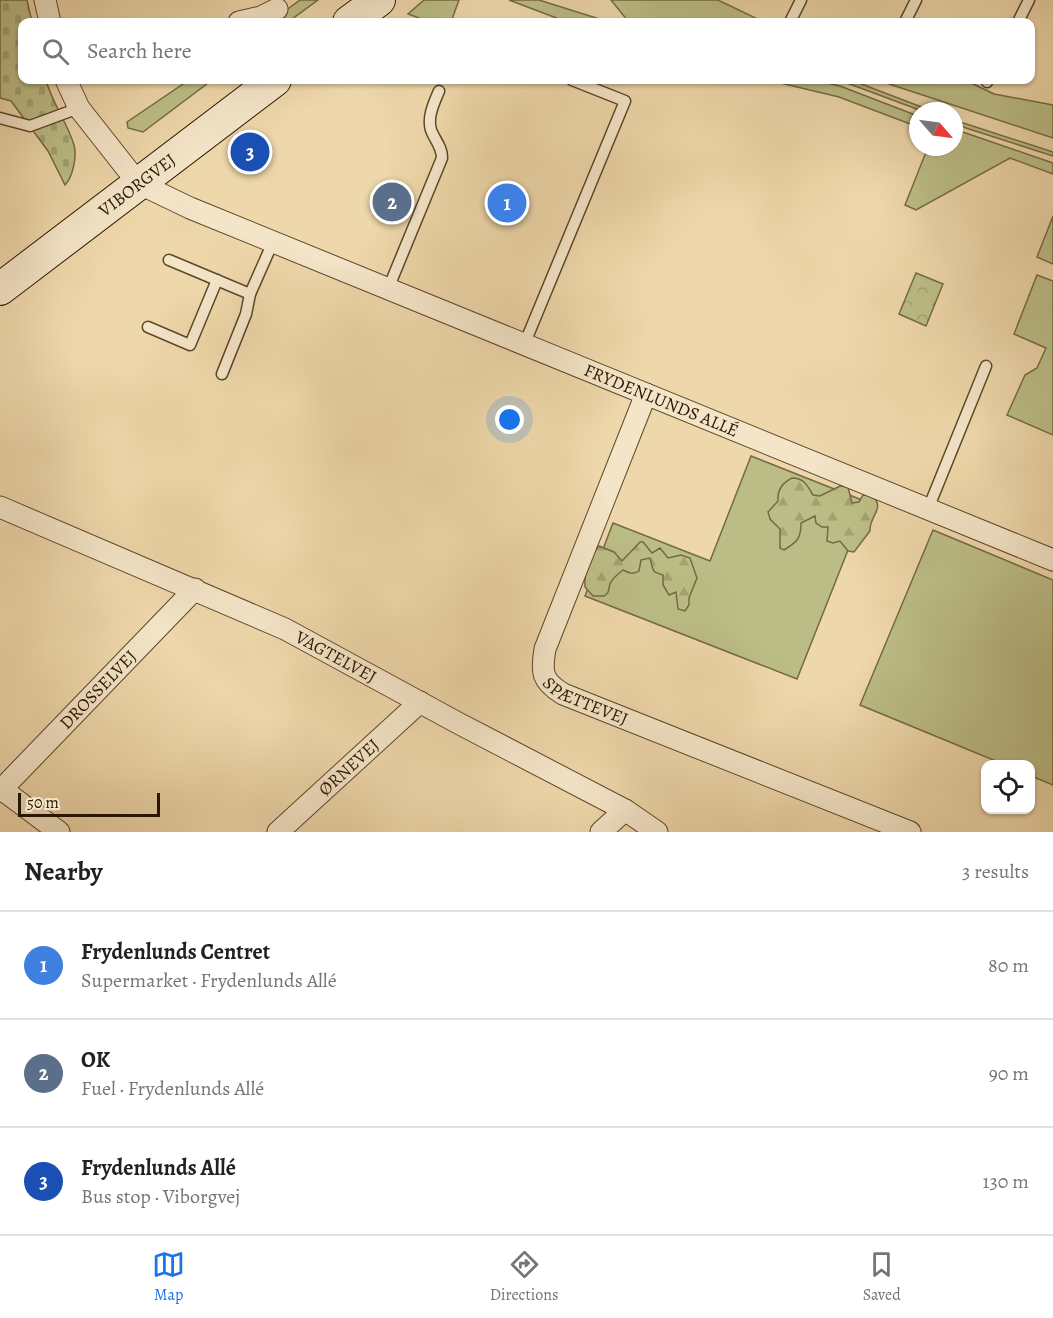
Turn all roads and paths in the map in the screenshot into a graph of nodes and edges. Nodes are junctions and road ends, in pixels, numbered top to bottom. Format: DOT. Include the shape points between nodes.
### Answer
graph roads {
  1 [pos="45,0"];
  2 [pos="379,0"];
  3 [pos="801,0"];
  4 [pos="916,0"];
  5 [pos="1029,0"];
  6 [pos="277,9"];
  7 [pos="49,18"];
  8 [pos="257,18"];
  9 [pos="354,18"];
  10 [pos="792,18"];
  11 [pos="907,18"];
  12 [pos="1020,18"];
  13 [pos="68,84"];
  14 [pos="270,84"];
  15 [pos="582,84"];
  16 [pos="439,91"];
  17 [pos="79,108"];
  18 [pos="0,118"];
  19 [pos="138,183"];
  20 [pos="273,242"];
  21 [pos="170,260"];
  22 [pos="217,280"];
  23 [pos="0,289"];
  24 [pos="388,289"];
  25 [pos="250,294"];
  26 [pos="148,327"];
  27 [pos="524,345"];
  28 [pos="986,366"];
  29 [pos="222,374"];
  30 [pos="646,394"];
  31 [pos="0,507"];
  32 [pos="928,509"];
  33 [pos="1053,560"];
  34 [pos="195,589"];
  35 [pos="420,702"];
  36 [pos="1,789"];
  37 [pos="625,810"];
  38 [pos="59,832"];
  39 [pos="278,832"];
  40 [pos="601,832"];
  41 [pos="657,832"];
  42 [pos="910,832"];
  1 -- 7 [label="street"];
  2 -- 9 [label="street"];
  3 -- 10 [label="lane"];
  4 -- 11 [label="lane"];
  5 -- 12 [label="lane"];
  6 -- 8 [label="street"];
  13 -- 17 [label="street"];
  14 -- 19 [label="street, VIBORGVEJ"];
  15 -- 27 [label="lane" via="625,101"];
  16 -- 24 [label="lane" via="430,120 442,158"];
  17 -- 18 [label="lane" via="30,126"];
  17 -- 19 [label="street"];
  19 -- 20 [label="street, FRYDENLUNDS ALLÉ"];
  19 -- 23 [label="street, VIBORGVEJ"];
  20 -- 24 [label="street, FRYDENLUNDS ALLÉ"];
  20 -- 25 [label="lane"];
  21 -- 22 [label="lane"];
  22 -- 25 [label="lane"];
  22 -- 26 [label="lane" via="190,345"];
  24 -- 27 [label="street, FRYDENLUNDS ALLÉ"];
  25 -- 29 [label="lane"];
  27 -- 30 [label="street, FRYDENLUNDS ALLÉ"];
  28 -- 32 [label="lane"];
  30 -- 32 [label="street, FRYDENLUNDS ALLÉ"];
  30 -- 42 [label="street, SPÆTTEVEJ" via="545,649 544,677 563,694"];
  31 -- 34 [label="street, VAGTELVEJ"];
  32 -- 33 [label="street, FRYDENLUNDS ALLÉ"];
  34 -- 35 [label="street, VAGTELVEJ" via="285,629"];
  34 -- 36 [label="street, DROSSELVEJ"];
  35 -- 37 [label="street, VAGTELVEJ"];
  35 -- 39 [label="street, ØRNEVEJ"];
  36 -- 38 [label="street"];
  37 -- 40 [label="street"];
  37 -- 41 [label="street, VAGTELVEJ"];
}
